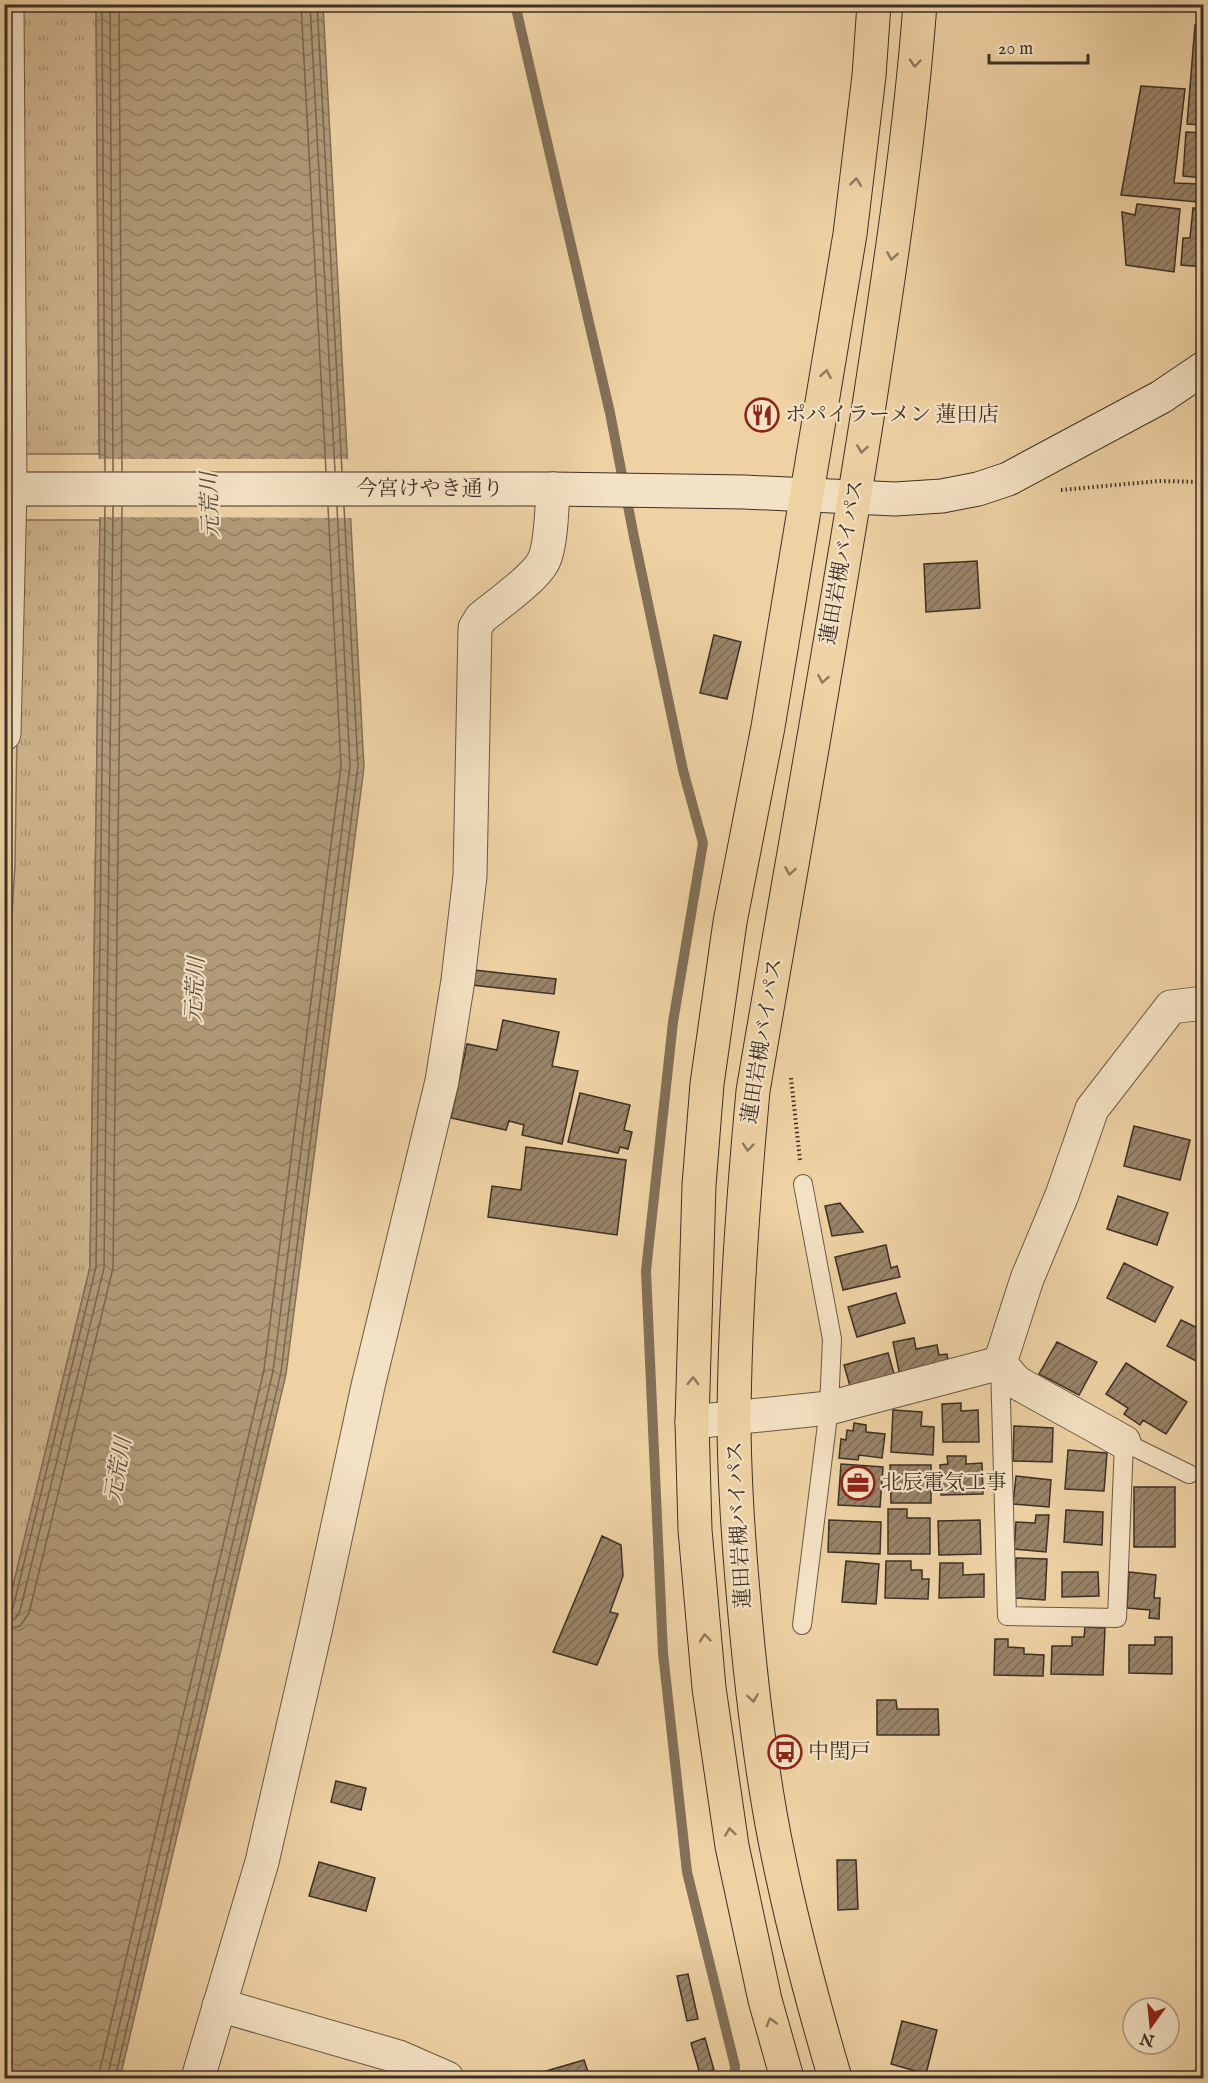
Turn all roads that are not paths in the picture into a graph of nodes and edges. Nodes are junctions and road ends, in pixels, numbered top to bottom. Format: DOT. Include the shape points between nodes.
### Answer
graph roads {
  1 [pos="7,4"];
  2 [pos="874,4"];
  3 [pos="920,4"];
  4 [pos="6,211"];
  5 [pos="1203,368"];
  6 [pos="15,489"];
  7 [pos="542,489"];
  8 [pos="806,494"];
  9 [pos="855,497"];
  10 [pos="4,734"];
  11 [pos="1203,1003"];
  12 [pos="803,1184"];
  13 [pos="1000,1363"];
  14 [pos="830,1408"];
  15 [pos="734,1418"];
  16 [pos="692,1422"];
  17 [pos="1124,1442"];
  18 [pos="1189,1474"];
  19 [pos="802,1625"];
  20 [pos="219,2005"];
  21 [pos="198,2079"];
  22 [pos="447,2079"];
  23 [pos="787,2079"];
  24 [pos="835,2079"];
  1 -- 4 [label="street"];
  8 -- 2 [label="highway, 蓮田岩槻バイパス, one-way" via="850,234"];
  3 -- 9 [label="highway, 蓮田岩槻バイパス, one-way" via="894,240"];
  4 -- 6 [label="street"];
  5 -- 9 [label="street, 今宮けやき通り" via="1161,397 1008,479 942,496"];
  6 -- 7 [label="street, 今宮けやき通り"];
  6 -- 10 [label="street"];
  7 -- 8 [label="street, 今宮けやき通り"];
  7 -- 20 [label="street" via="544,561 475,628 470,876 442,1081 370,1376 262,1862"];
  8 -- 9 [label="street, 今宮けやき通り"];
  16 -- 8 [label="highway, 蓮田岩槻バイパス, one-way" via="699,1185 707,1084 730,922 768,727"];
  9 -- 15 [label="highway, 蓮田岩槻バイパス, one-way" via="753,1091 737,1307"];
  11 -- 13 [label="street" via="1171,1007 1092,1109 1027,1279"];
  12 -- 14 [label="lane" via="832,1339"];
  13 -- 14 [label="street"];
  13 -- 17 [label="street" via="1017,1382"];
  13 -- 17 [label="lane" via="1007,1616 1117,1618"];
  14 -- 15 [label="street"];
  14 -- 19 [label="lane"];
  15 -- 16 [label="street"];
  15 -- 24 [label="highway, 蓮田岩槻バイパス, one-way" via="738,1531 753,1692 775,1839 808,1988"];
  23 -- 16 [label="highway, 蓮田岩槻バイパス, one-way" via="765,2000 732,1846 709,1688 695,1530"];
  17 -- 18 [label="lane"];
  20 -- 21 [label="street"];
  20 -- 22 [label="street" via="399,2057"];
}
